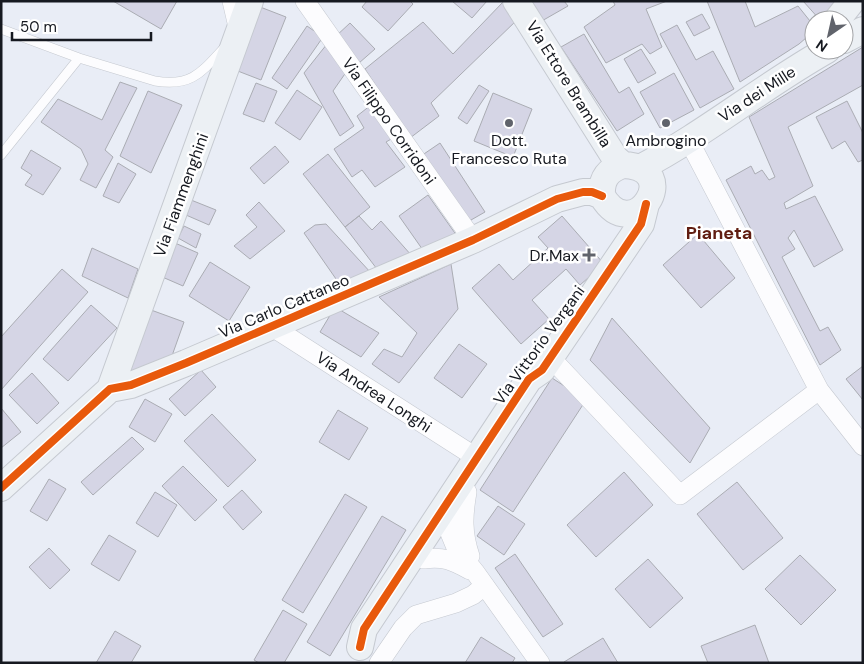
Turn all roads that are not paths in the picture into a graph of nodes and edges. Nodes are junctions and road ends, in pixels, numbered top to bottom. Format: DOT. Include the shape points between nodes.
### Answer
graph roads {
  1 [pos="232,1"];
  2 [pos="250,1"];
  3 [pos="305,1"];
  4 [pos="516,1"];
  5 [pos="1,29"];
  6 [pos="239,31"];
  7 [pos="79,58"];
  8 [pos="804,58"];
  9 [pos="688,139"];
  10 [pos="1,155"];
  11 [pos="632,166"];
  12 [pos="649,198"];
  13 [pos="606,202"];
  14 [pos="473,240"];
  15 [pos="609,272"];
  16 [pos="271,326"];
  17 [pos="546,363"];
  18 [pos="110,388"];
  19 [pos="819,390"];
  20 [pos="863,446"];
  21 [pos="477,458"];
  22 [pos="1,488"];
  23 [pos="455,504"];
  24 [pos="424,558"];
  25 [pos="479,579"];
  26 [pos="363,658"];
  27 [pos="540,663"];
  1 -- 6 [label="street"];
  2 -- 6 [label="street, Via Fiammenghini"];
  3 -- 14 [label="street, Via Filippo Corridoni"];
  4 -- 11 [label="street, Via Ettore Brambilla" via="615,158"];
  5 -- 7 [label="lane"];
  6 -- 7 [label="lane" via="201,71 185,82 155,81"];
  6 -- 18 [label="street, Via Fiammenghini"];
  7 -- 10 [label="lane"];
  8 -- 9 [label="street, Via dei Mille"];
  9 -- 11 [label="street, Via dei Mille"];
  9 -- 12 [label="street, Via dei Mille"];
  9 -- 19 [label="street"];
  11 -- 12 [label="street" via="645,170 649,175 652,183"];
  11 -- 13 [label="street" via="609,172 604,180"];
  12 -- 13 [label="street" via="634,213 622,214"];
  12 -- 15 [label="street, Via Vittorio Vergani" via="641,224"];
  13 -- 14 [label="street, Via Carlo Cattaneo" via="592,192 574,194"];
  13 -- 15 [label="street, Via Vittorio Vergani" via="616,220"];
  14 -- 16 [label="street, Via Carlo Cattaneo"];
  15 -- 17 [label="street, Via Vittorio Vergani"];
  16 -- 18 [label="street, Via Carlo Cattaneo" via="149,378"];
  16 -- 21 [label="street, Via Andrea Longhi"];
  17 -- 19 [label="street" via="680,495"];
  17 -- 21 [label="street, Via Vittorio Vergani" via="529,379"];
  17 -- 23 [label="street, Via Vittorio Vergani" via="541,387"];
  18 -- 22 [label="street"];
  19 -- 20 [label="street"];
  21 -- 23 [label="street, Via Vittorio Vergani"];
  23 -- 24 [label="street, Via Vittorio Vergani"];
  23 -- 25 [label="street" via="463,513 463,531"];
  23 -- 25 [label="street" via="450,533 457,550"];
  23 -- 26 [label="street, Via Vittorio Vergani" via="364,629"];
  24 -- 25 [label="street" via="448,559"];
  24 -- 26 [label="street, Via Vittorio Vergani"];
  25 -- 26 [label="street" via="473,595 416,616"];
  25 -- 27 [label="street"];
}
